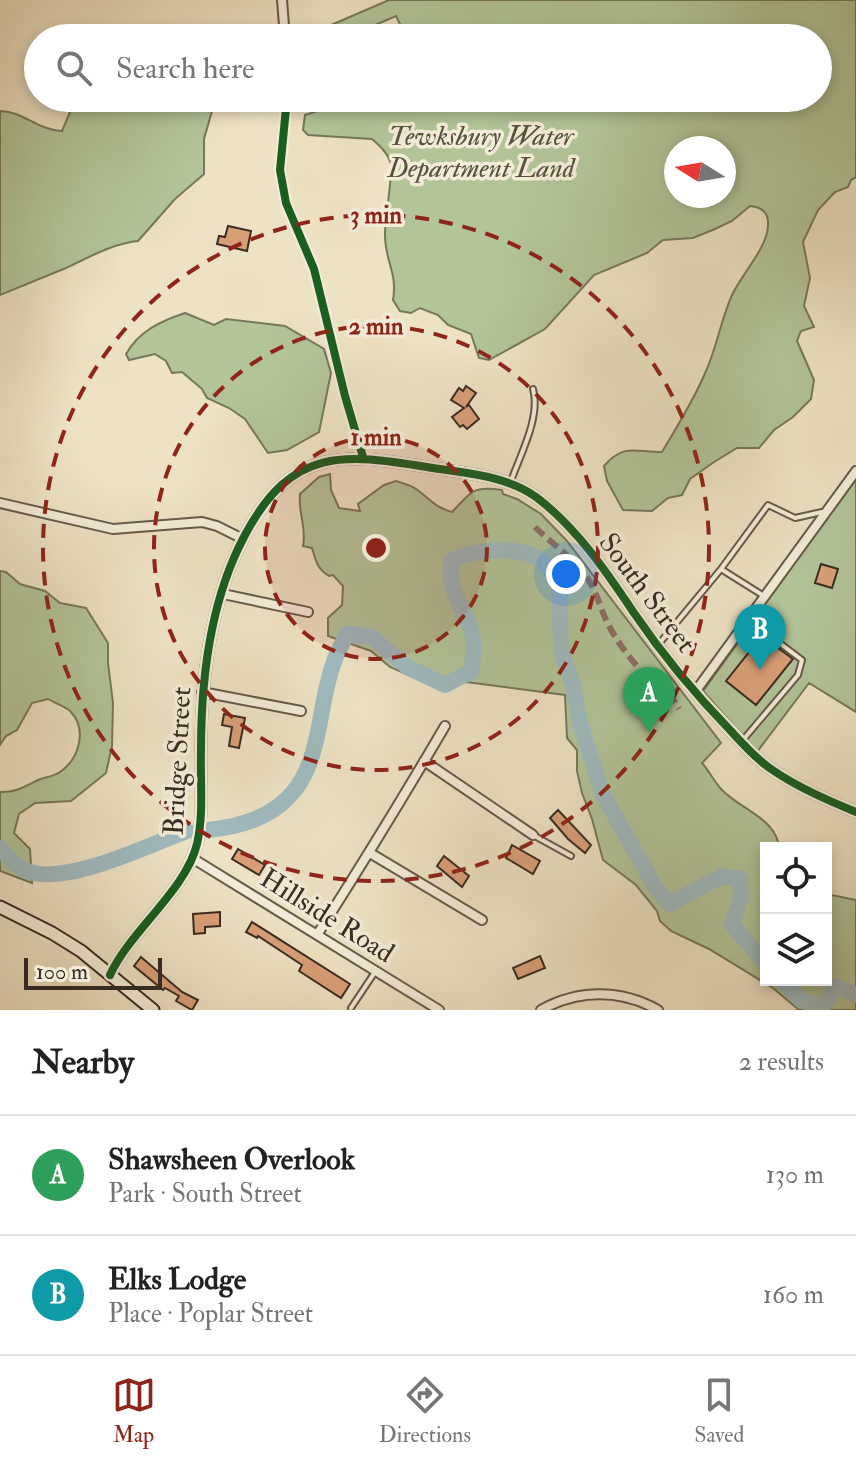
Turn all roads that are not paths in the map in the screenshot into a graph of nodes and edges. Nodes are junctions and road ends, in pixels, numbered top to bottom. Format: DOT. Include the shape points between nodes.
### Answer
graph roads {
  1 [pos="282,0"];
  2 [pos="284,24"];
  3 [pos="286,112"];
  4 [pos="533,389"];
  5 [pos="363,457"];
  6 [pos="856,471"];
  7 [pos="510,483"];
  8 [pos="0,503"];
  9 [pos="827,512"];
  10 [pos="243,539"];
  11 [pos="721,569"];
  12 [pos="223,594"];
  13 [pos="765,597"];
  14 [pos="308,612"];
  15 [pos="748,619"];
  16 [pos="658,645"];
  17 [pos="202,692"];
  18 [pos="695,692"];
  19 [pos="301,711"];
  20 [pos="445,726"];
  21 [pos="741,742"];
  22 [pos="424,761"];
  23 [pos="856,812"];
  24 [pos="533,835"];
  25 [pos="370,853"];
  26 [pos="571,856"];
  27 [pos="192,858"];
  28 [pos="0,907"];
  29 [pos="482,920"];
  30 [pos="317,935"];
  31 [pos="375,972"];
  32 [pos="110,975"];
  33 [pos="351,1008"];
  34 [pos="153,1010"];
  35 [pos="439,1010"];
  36 [pos="541,1010"];
  37 [pos="658,1010"];
  1 -- 2 [label="street"];
  3 -- 5 [label="street" via="280,170 286,203 314,269"];
  4 -- 7 [label="lane" via="534,413"];
  5 -- 7 [label="street, South Street"];
  5 -- 10 [label="street, Bridge Street" via="323,462 288,479 256,514"];
  6 -- 9 [label="street"];
  7 -- 16 [label="street, South Street" via="565,523"];
  8 -- 10 [label="street" via="113,529 202,522"];
  9 -- 11 [label="lane" via="795,518 768,505"];
  9 -- 13 [label="street"];
  10 -- 12 [label="street, Bridge Street"];
  11 -- 13 [label="lane"];
  11 -- 16 [label="lane"];
  12 -- 14 [label="street"];
  12 -- 17 [label="street, Bridge Street"];
  13 -- 15 [label="street"];
  15 -- 18 [label="street"];
  15 -- 21 [label="lane" via="802,660 798,675"];
  16 -- 18 [label="street, South Street"];
  17 -- 19 [label="street"];
  17 -- 27 [label="street, Bridge Street" via="202,800"];
  18 -- 21 [label="street, South Street"];
  20 -- 22 [label="street"];
  21 -- 23 [label="street, South Street" via="769,768"];
  22 -- 24 [label="street"];
  22 -- 25 [label="street"];
  24 -- 26 [label="lane"];
  25 -- 29 [label="street"];
  25 -- 30 [label="street"];
  27 -- 30 [label="street, Hillside Road"];
  27 -- 32 [label="street, Bridge Street"];
  28 -- 32 [label="main road" via="64,940"];
  30 -- 31 [label="street, Hillside Road"];
  31 -- 33 [label="lane"];
  31 -- 35 [label="street, Hillside Road"];
  32 -- 34 [label="main road"];
  36 -- 37 [label="street" via="570,997 596,994 624,997"];
}
